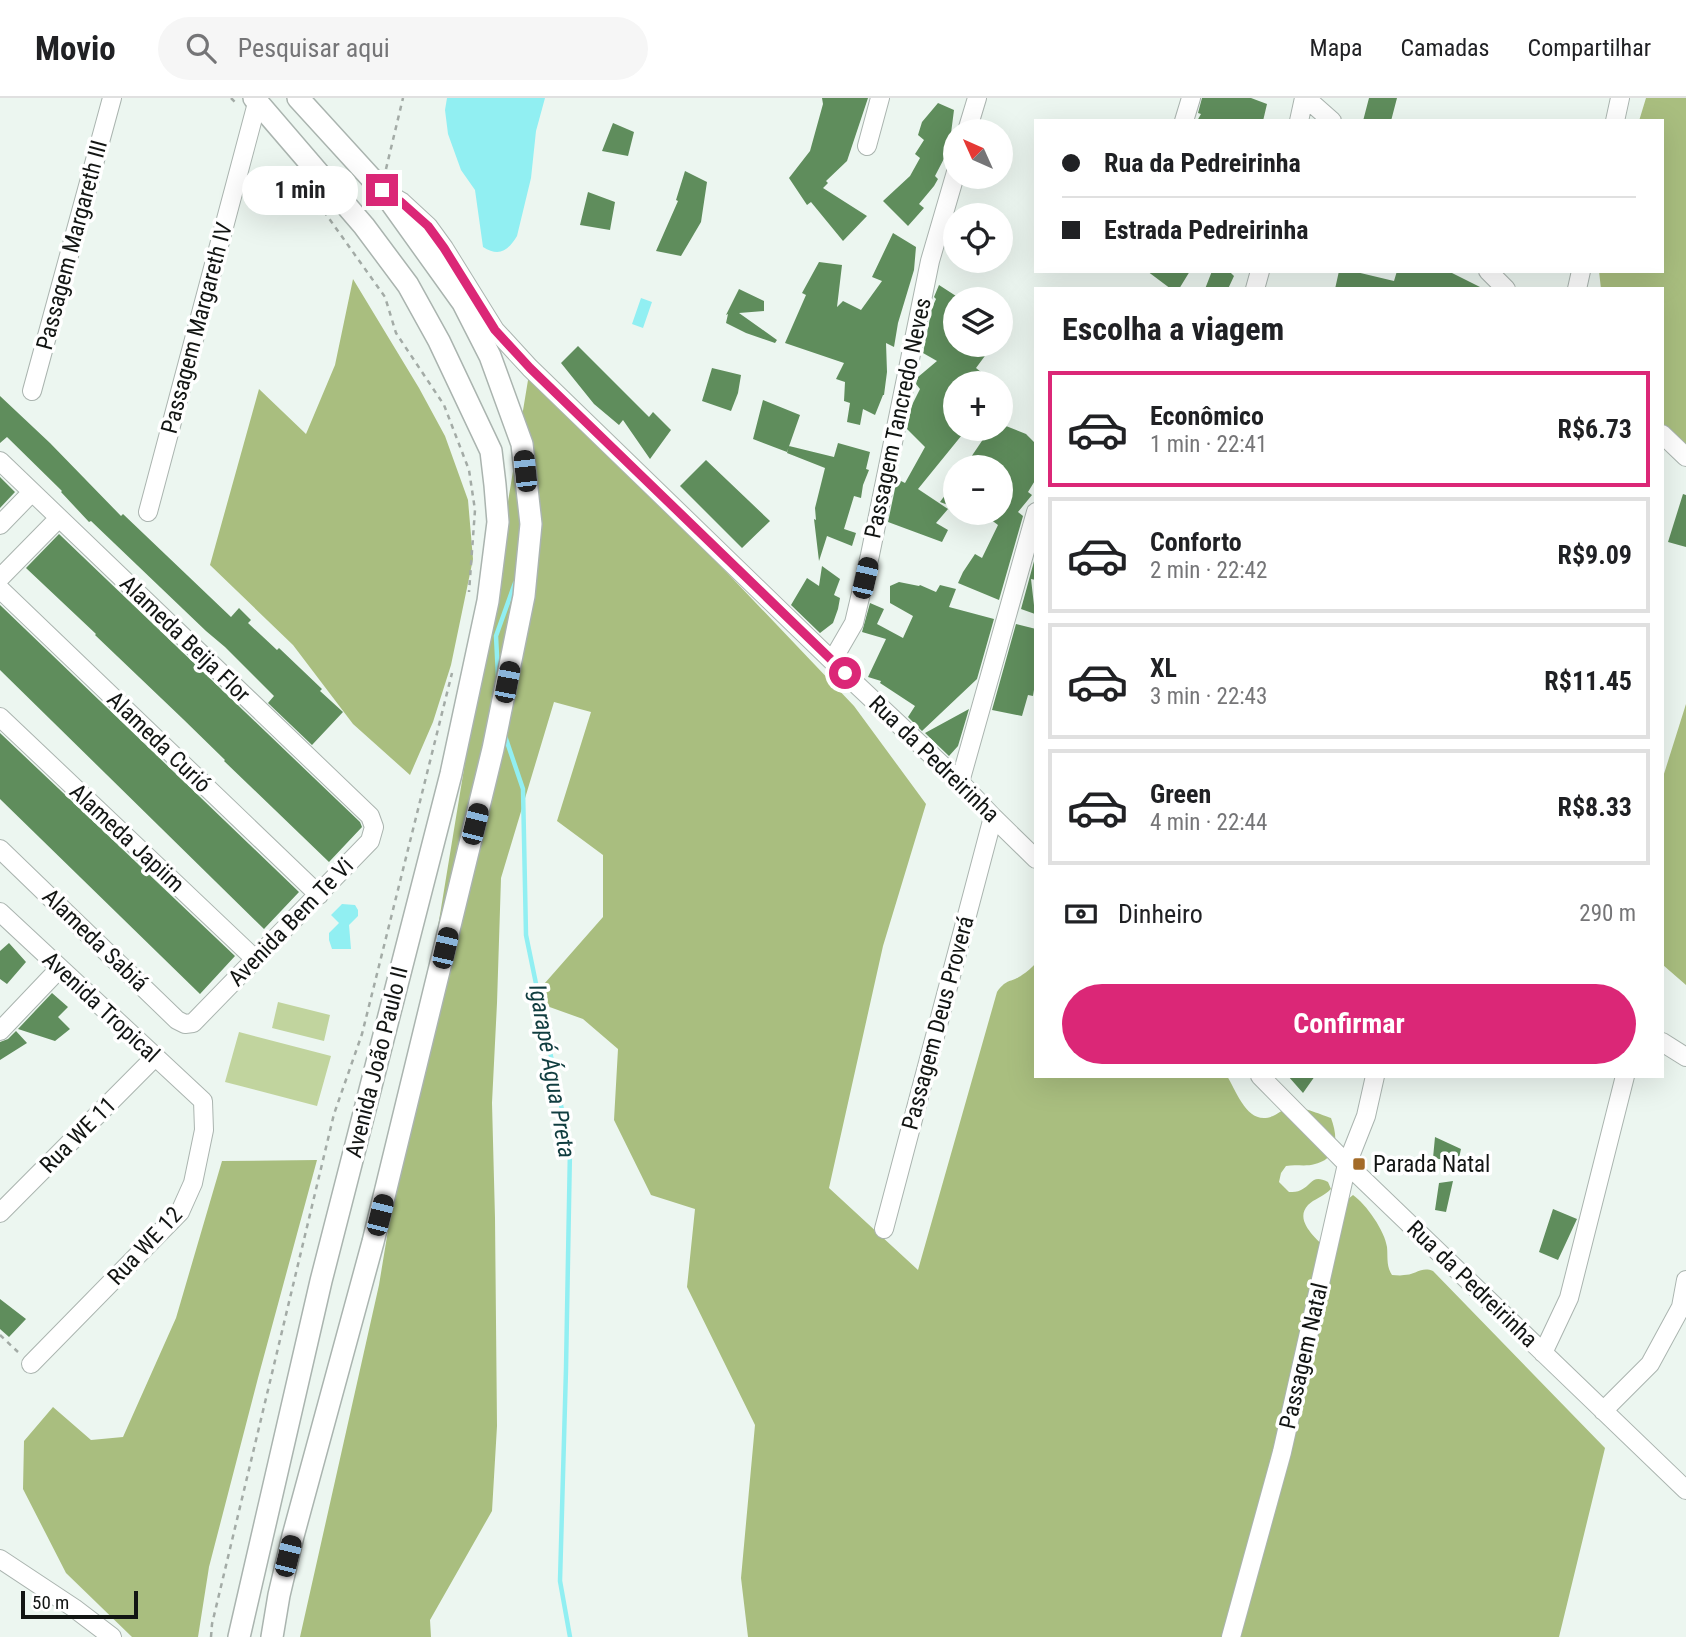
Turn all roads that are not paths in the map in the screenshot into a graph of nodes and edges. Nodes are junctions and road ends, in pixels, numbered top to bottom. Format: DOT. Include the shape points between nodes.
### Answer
graph roads {
  1 [pos="112,98"];
  2 [pos="298,98"];
  3 [pos="880,98"];
  4 [pos="976,98"];
  5 [pos="1191,98"];
  6 [pos="1305,98"];
  7 [pos="1620,98"];
  8 [pos="248,101"];
  9 [pos="970,119"];
  10 [pos="1185,119"];
  11 [pos="1299,119"];
  12 [pos="1330,119"];
  13 [pos="1615,119"];
  14 [pos="867,146"];
  15 [pos="951,189"];
  16 [pos="382,190"];
  17 [pos="1490,273"];
  18 [pos="1504,287"];
  19 [pos="32,391"];
  20 [pos="1664,436"];
  21 [pos="1686,457"];
  22 [pos="0,461"];
  23 [pos="32,492"];
  24 [pos="148,512"];
  25 [pos="59,518"];
  26 [pos="1034,519"];
  27 [pos="0,525"];
  28 [pos="0,578"];
  29 [pos="0,589"];
  30 [pos="832,661"];
  31 [pos="0,718"];
  32 [pos="960,782"];
  33 [pos="370,816"];
  34 [pos="993,817"];
  35 [pos="0,849"];
  36 [pos="1034,857"];
  37 [pos="318,895"];
  38 [pos="0,912"];
  39 [pos="255,959"];
  40 [pos="61,968"];
  41 [pos="193,1023"];
  42 [pos="0,1031"];
  43 [pos="1664,1043"];
  44 [pos="155,1057"];
  45 [pos="1686,1058"];
  46 [pos="1262,1078"];
  47 [pos="1375,1078"];
  48 [pos="1624,1078"];
  49 [pos="203,1101"];
  50 [pos="1346,1164"];
  51 [pos="0,1213"];
  52 [pos="884,1229"];
  53 [pos="1686,1280"];
  54 [pos="1543,1353"];
  55 [pos="30,1364"];
  56 [pos="1603,1411"];
  57 [pos="1686,1490"];
  58 [pos="0,1559"];
  59 [pos="112,1637"];
  60 [pos="239,1637"];
  61 [pos="272,1637"];
  62 [pos="1231,1637"];
  1 -- 19 [label="street, Passagem Margareth III"];
  2 -- 16 [label="main road, Avenida João Paulo II"];
  3 -- 14 [label="street"];
  4 -- 9 [label="street"];
  5 -- 10 [label="street"];
  6 -- 11 [label="street"];
  6 -- 12 [label="street"];
  7 -- 13 [label="street"];
  8 -- 24 [label="street, Passagem Margareth IV"];
  8 -- 60 [label="main road, Avenida João Paulo II" via="364,226 408,285 491,451 498,522 488,601 451,774 321,1281"];
  15 -- 30 [label="street, Passagem Tancredo Neves" via="930,261 854,623"];
  16 -- 30 [label="street, Rua da Pedreirinha" via="428,226 495,330 530,368"];
  16 -- 61 [label="main road, Avenida João Paulo II" via="463,303 490,356 522,444 531,524 524,597 494,749 373,1242 293,1536"];
  17 -- 18 [label="street"];
  20 -- 21 [label="street"];
  22 -- 23 [label="street, Alameda Beija Flor"];
  23 -- 25 [label="street, Alameda Beija Flor"];
  23 -- 27 [label="street"];
  25 -- 28 [label="street"];
  25 -- 33 [label="street, Alameda Beija Flor"];
  26 -- 32 [label="street"];
  29 -- 37 [label="street, Alameda Curió"];
  30 -- 32 [label="street, Rua da Pedreirinha"];
  31 -- 39 [label="street, Alameda Japiim"];
  32 -- 34 [label="street, Rua da Pedreirinha"];
  33 -- 37 [label="street, Avenida Bem Te Vi" via="374,827 370,841"];
  34 -- 36 [label="street, Rua da Pedreirinha"];
  34 -- 52 [label="street, Passagem Deus Proverá"];
  35 -- 41 [label="street, Alameda Sabiá" via="177,1020"];
  37 -- 39 [label="street, Avenida Bem Te Vi"];
  38 -- 40 [label="street, Avenida Tropical"];
  39 -- 41 [label="street, Avenida Bem Te Vi"];
  40 -- 42 [label="street"];
  40 -- 44 [label="street, Avenida Tropical"];
  43 -- 45 [label="street"];
  44 -- 49 [label="street, Avenida Tropical"];
  44 -- 51 [label="street, Rua WE 11"];
  46 -- 50 [label="street, Rua da Pedreirinha"];
  47 -- 50 [label="street, Passagem Natal" via="1366,1116"];
  48 -- 54 [label="street" via="1569,1298"];
  49 -- 55 [label="street, Rua WE 12" via="205,1130 193,1183 180,1212"];
  50 -- 54 [label="street, Rua da Pedreirinha"];
  50 -- 62 [label="street, Passagem Natal" via="1282,1452"];
  53 -- 56 [label="street" via="1681,1307 1650,1364"];
  54 -- 56 [label="street, Rua da Pedreirinha"];
  56 -- 57 [label="street, Rua da Pedreirinha"];
  58 -- 59 [label="street"];
}
